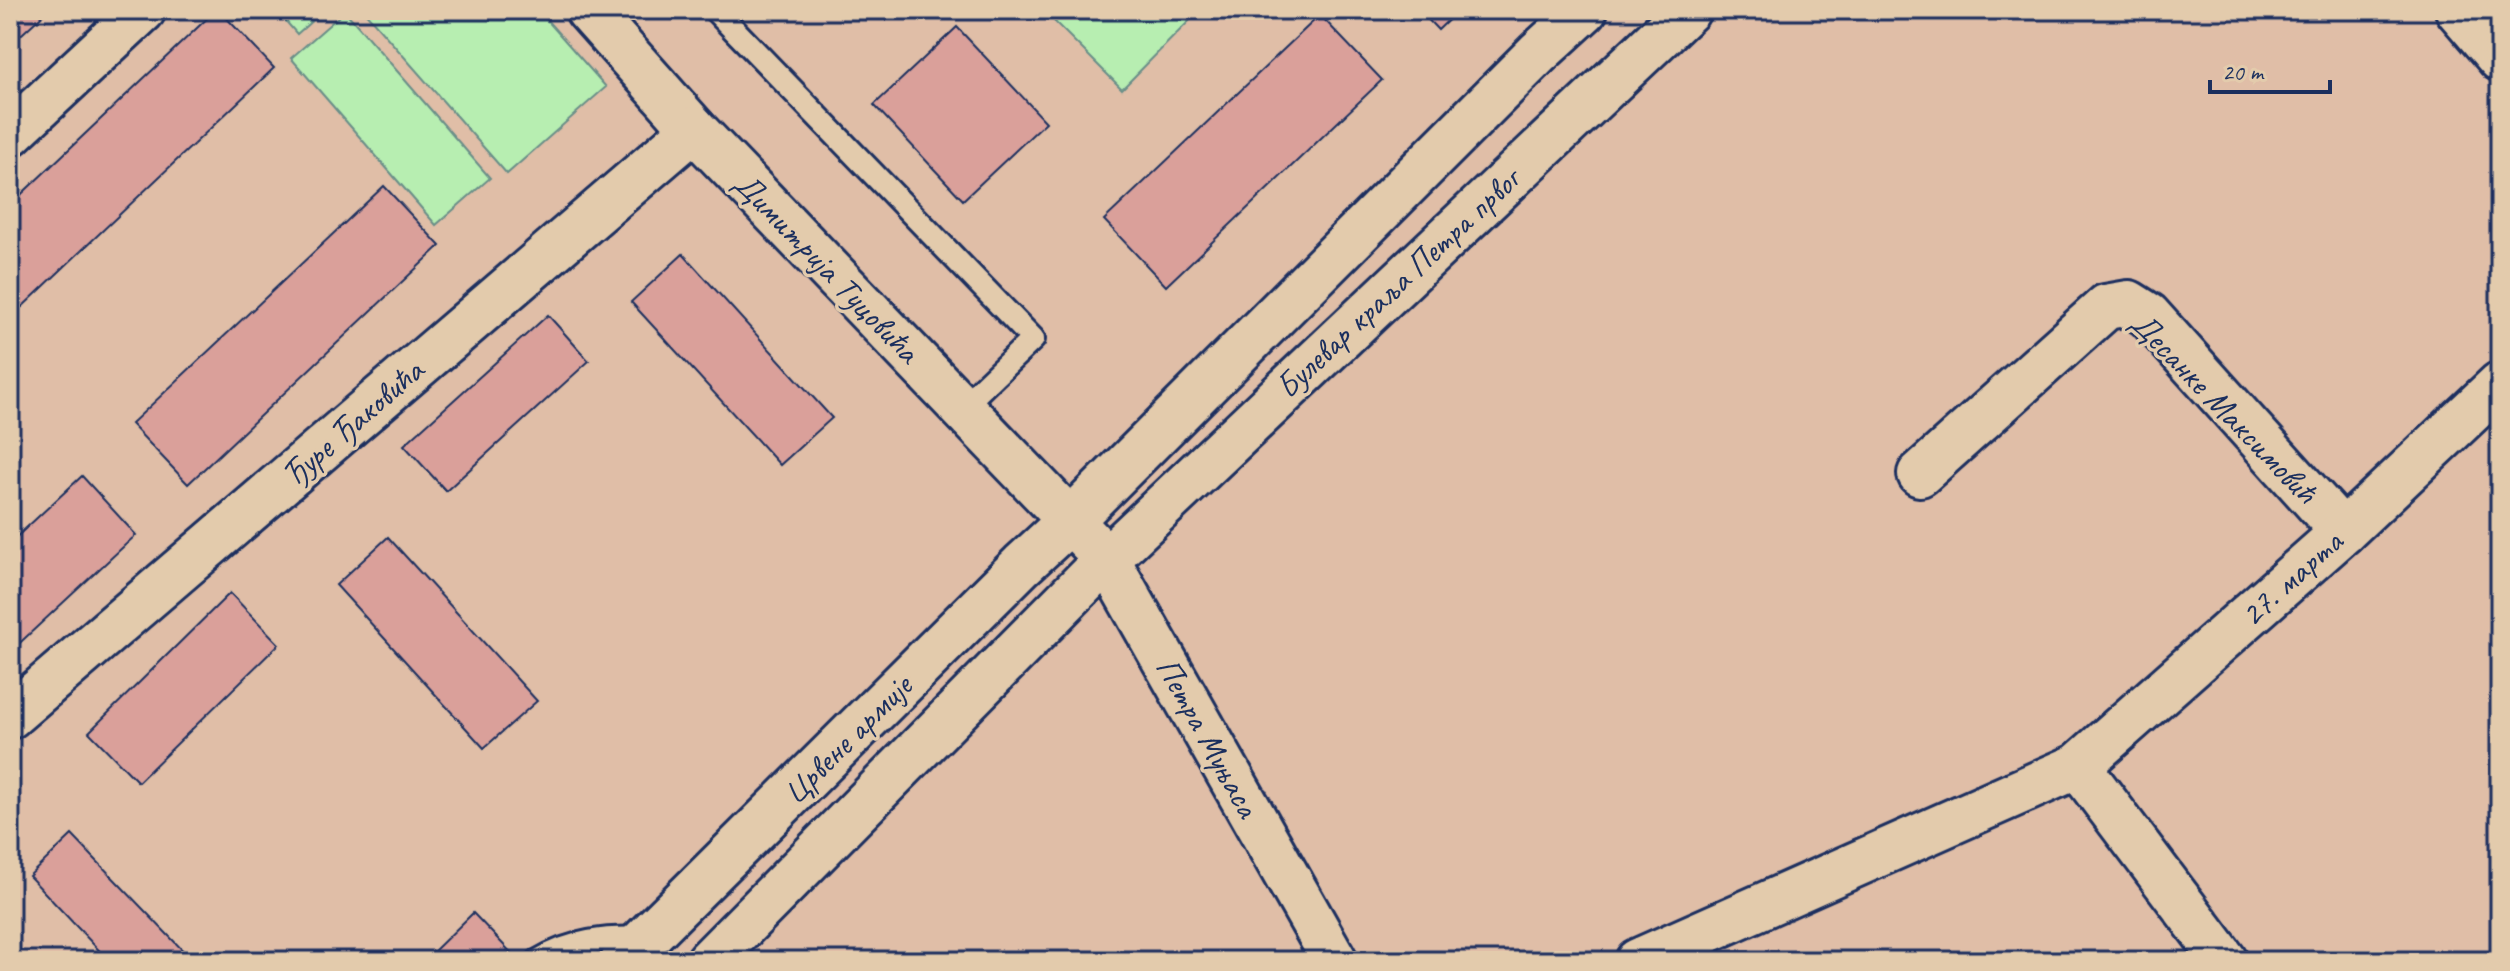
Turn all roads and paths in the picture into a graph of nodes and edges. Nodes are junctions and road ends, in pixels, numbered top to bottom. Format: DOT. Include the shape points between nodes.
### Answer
graph roads {
  1 [pos="143,10"];
  2 [pos="588,10"];
  3 [pos="715,10"];
  4 [pos="1585,10"];
  5 [pos="1688,10"];
  6 [pos="2466,13"];
  7 [pos="2500,59"];
  8 [pos="694,129"];
  9 [pos="10,134"];
  10 [pos="2500,384"];
  11 [pos="962,407"];
  12 [pos="1920,474"];
  13 [pos="1072,519"];
  14 [pos="2343,532"];
  15 [pos="1107,559"];
  16 [pos="10,716"];
  17 [pos="2078,766"];
  18 [pos="635,950"];
  19 [pos="538,961"];
  20 [pos="709,961"];
  21 [pos="1335,961"];
  22 [pos="1638,961"];
  23 [pos="2225,961"];
  1 -- 9 [label="street"];
  2 -- 8 [label="street, Димитрија Туцовића"];
  3 -- 11 [label="lane" via="1033,339"];
  4 -- 13 [label="street, Булевар краља Петра првог"];
  5 -- 15 [label="street, Булевар краља Петра првог"];
  6 -- 7 [label="street"];
  8 -- 11 [label="street, Димитрија Туцовића"];
  8 -- 16 [label="street, Ђуре Ђаковића"];
  10 -- 14 [label="street, 27. марта"];
  11 -- 13 [label="street, Димитрија Туцовића"];
  12 -- 14 [label="street, Десанке Максимовић" via="2106,307 2129,303 2148,315"];
  13 -- 15 [label="street, Петра Муњаса"];
  13 -- 18 [label="street, Црвене армије"];
  14 -- 17 [label="street, 27. марта"];
  15 -- 20 [label="street, Црвене армије"];
  15 -- 21 [label="street, Петра Муњаса"];
  17 -- 22 [label="street, 27. марта"];
  17 -- 23 [label="street"];
  18 -- 19 [label="lane" via="618,937 591,940"];
}
